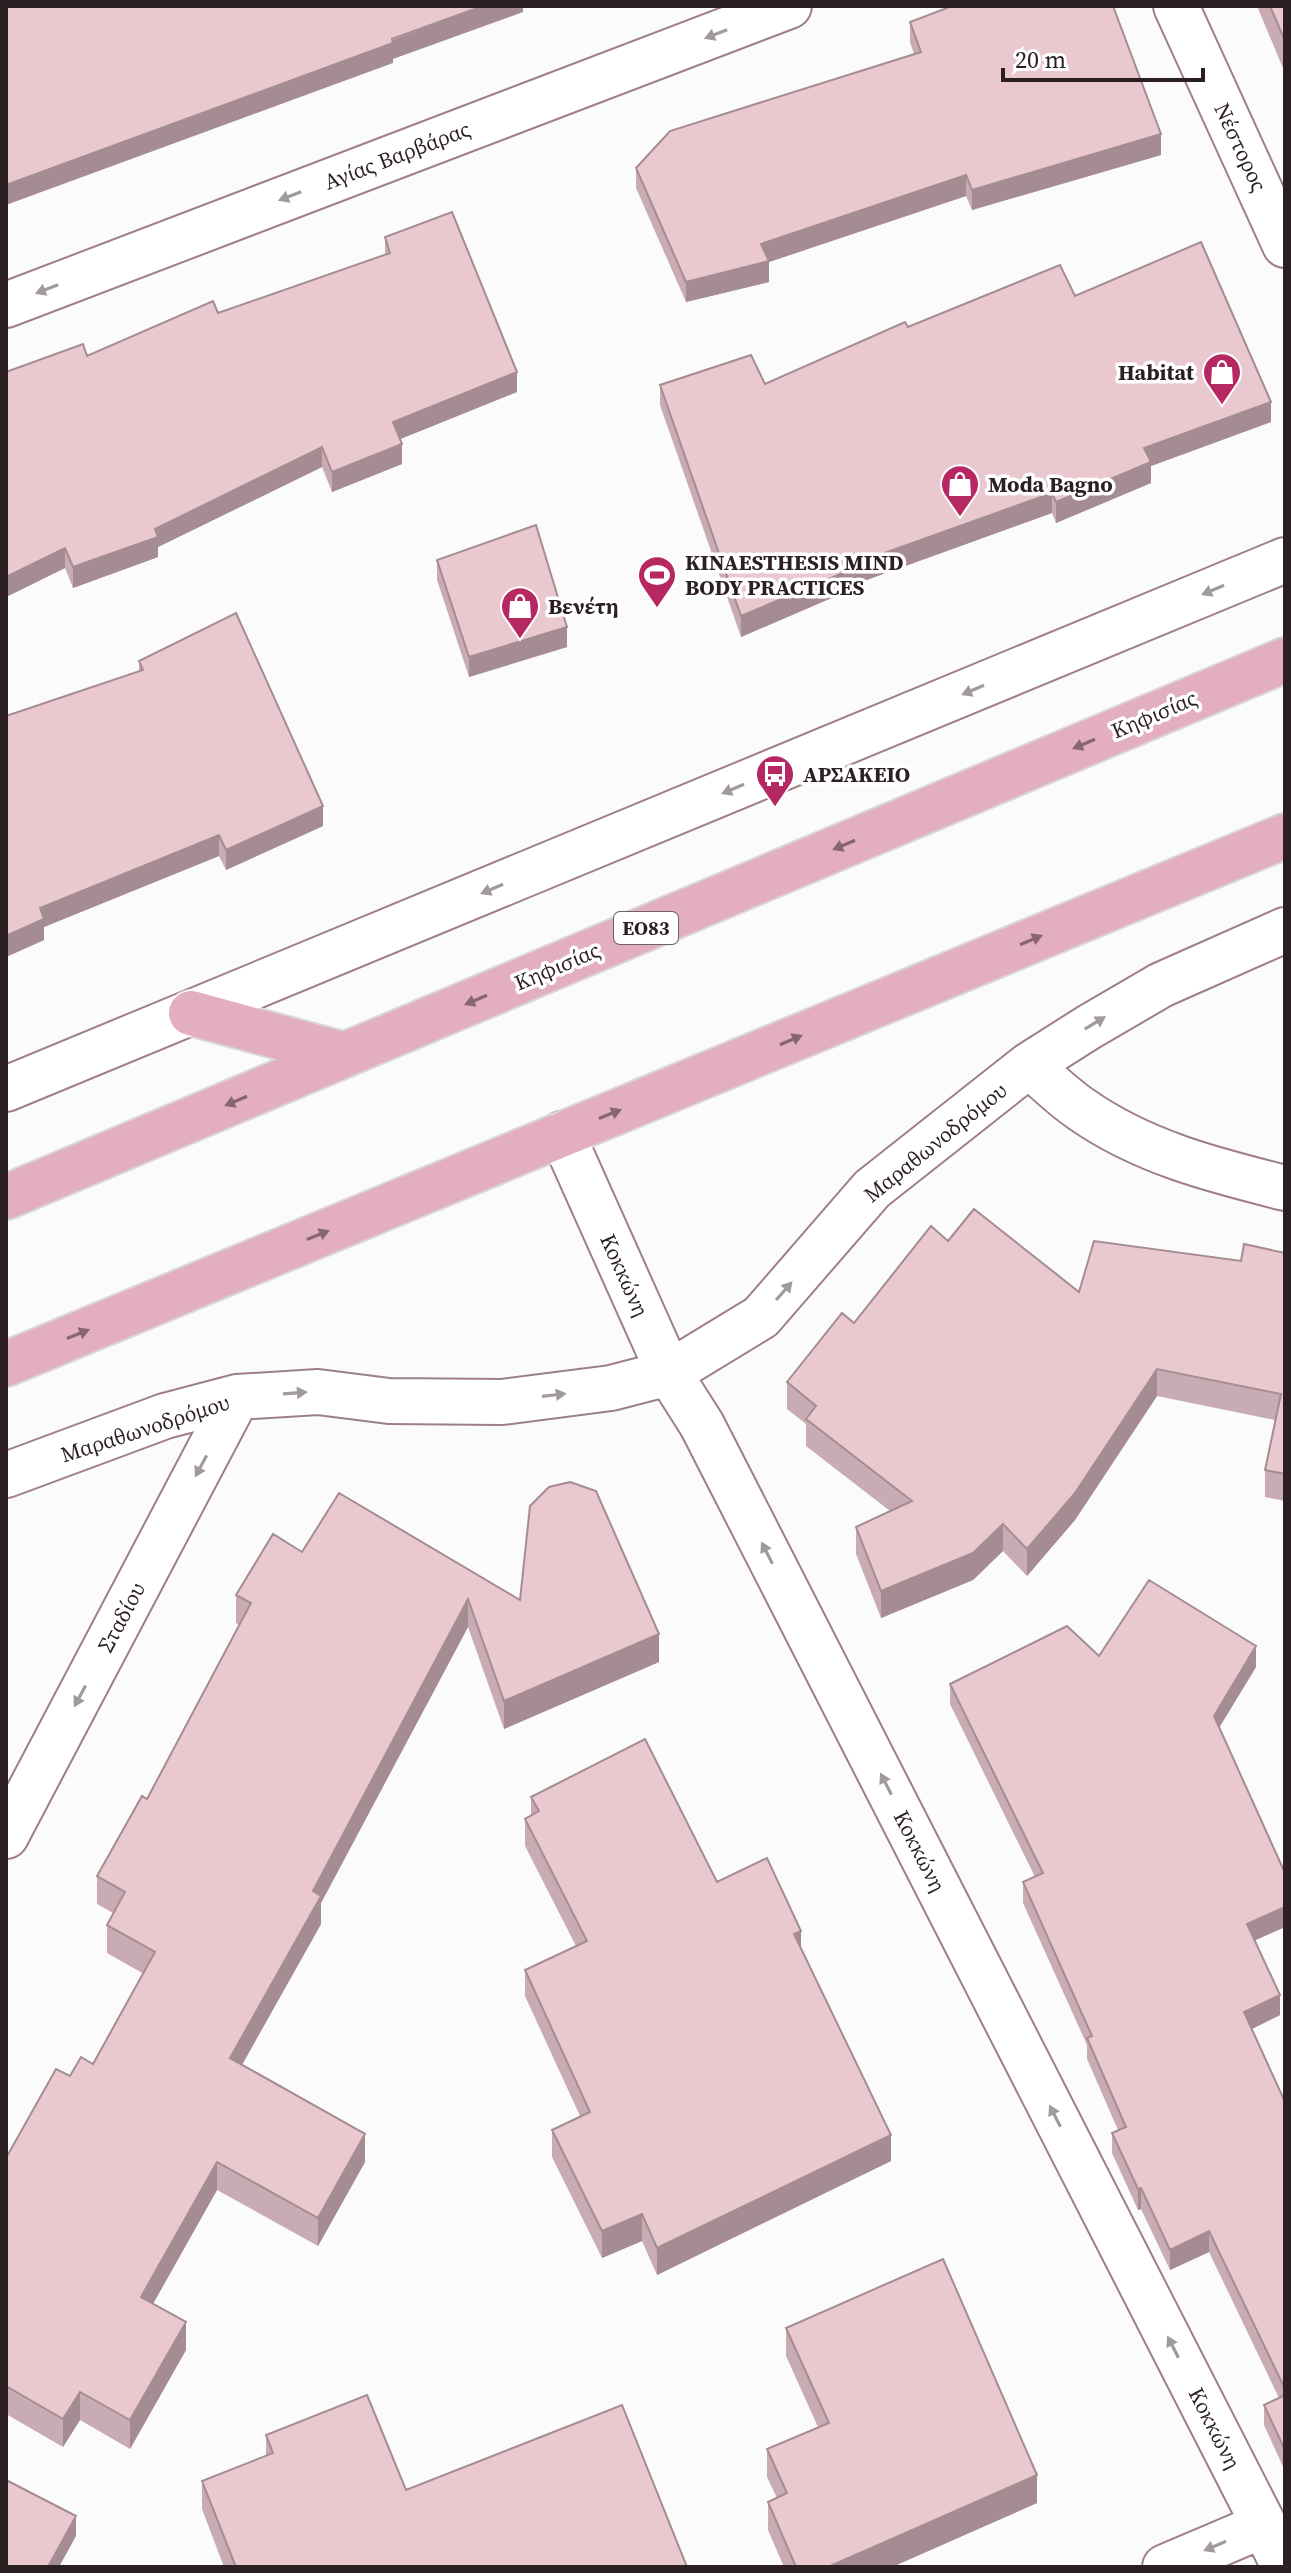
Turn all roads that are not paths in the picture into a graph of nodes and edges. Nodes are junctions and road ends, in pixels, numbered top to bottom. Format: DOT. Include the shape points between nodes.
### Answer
graph roads {
  1 [pos="789,6"];
  2 [pos="1176,6"];
  3 [pos="1285,245"];
  4 [pos="6,305"];
  5 [pos="1285,560"];
  6 [pos="1285,660"];
  7 [pos="1285,836"];
  8 [pos="1232,858"];
  9 [pos="1285,871"];
  10 [pos="1285,930"];
  11 [pos="191,1013"];
  12 [pos="345,1055"];
  13 [pos="1029,1065"];
  14 [pos="6,1089"];
  15 [pos="562,1134"];
  16 [pos="1285,1188"];
  17 [pos="6,1197"];
  18 [pos="6,1364"];
  19 [pos="669,1373"];
  20 [pos="237,1397"];
  21 [pos="6,1475"];
  22 [pos="6,1836"];
  23 [pos="1264,2525"];
  24 [pos="1165,2567"];
  25 [pos="1284,2567"];
  1 -- 4 [label="street, Αγίας Βαρβάρας, one-way"];
  2 -- 3 [label="street, Νέστορος"];
  5 -- 11 [label="street, one-way"];
  6 -- 12 [label="main road, Κηφισίας / ΕΟ83, one-way"];
  7 -- 8 [label="main road"];
  8 -- 9 [label="main road"];
  15 -- 8 [label="main road, one-way"];
  13 -- 10 [label="street, Μαραθωνοδρόμου, one-way" via="1161,985"];
  11 -- 12 [label="main road"];
  11 -- 14 [label="street"];
  12 -- 17 [label="main road, Κηφισίας / ΕΟ83, one-way"];
  13 -- 16 [label="street" via="1080,1109 1135,1142 1199,1166"];
  19 -- 13 [label="street, Μαραθωνοδρόμου, one-way" via="761,1317 872,1189"];
  18 -- 15 [label="main road, one-way"];
  15 -- 19 [label="street, Κοκκώνη"];
  20 -- 19 [label="street, Μαραθωνοδρόμου, one-way" via="318,1392 389,1401 502,1402 611,1388"];
  23 -- 19 [label="street, Κοκκώνη, one-way" via="709,1439"];
  20 -- 21 [label="street, Μαραθωνοδρόμου" via="165,1416"];
  20 -- 22 [label="street, Σταδίου, one-way"];
  23 -- 24 [label="street, one-way"];
  23 -- 25 [label="street, Κοκκώνη"];
}
